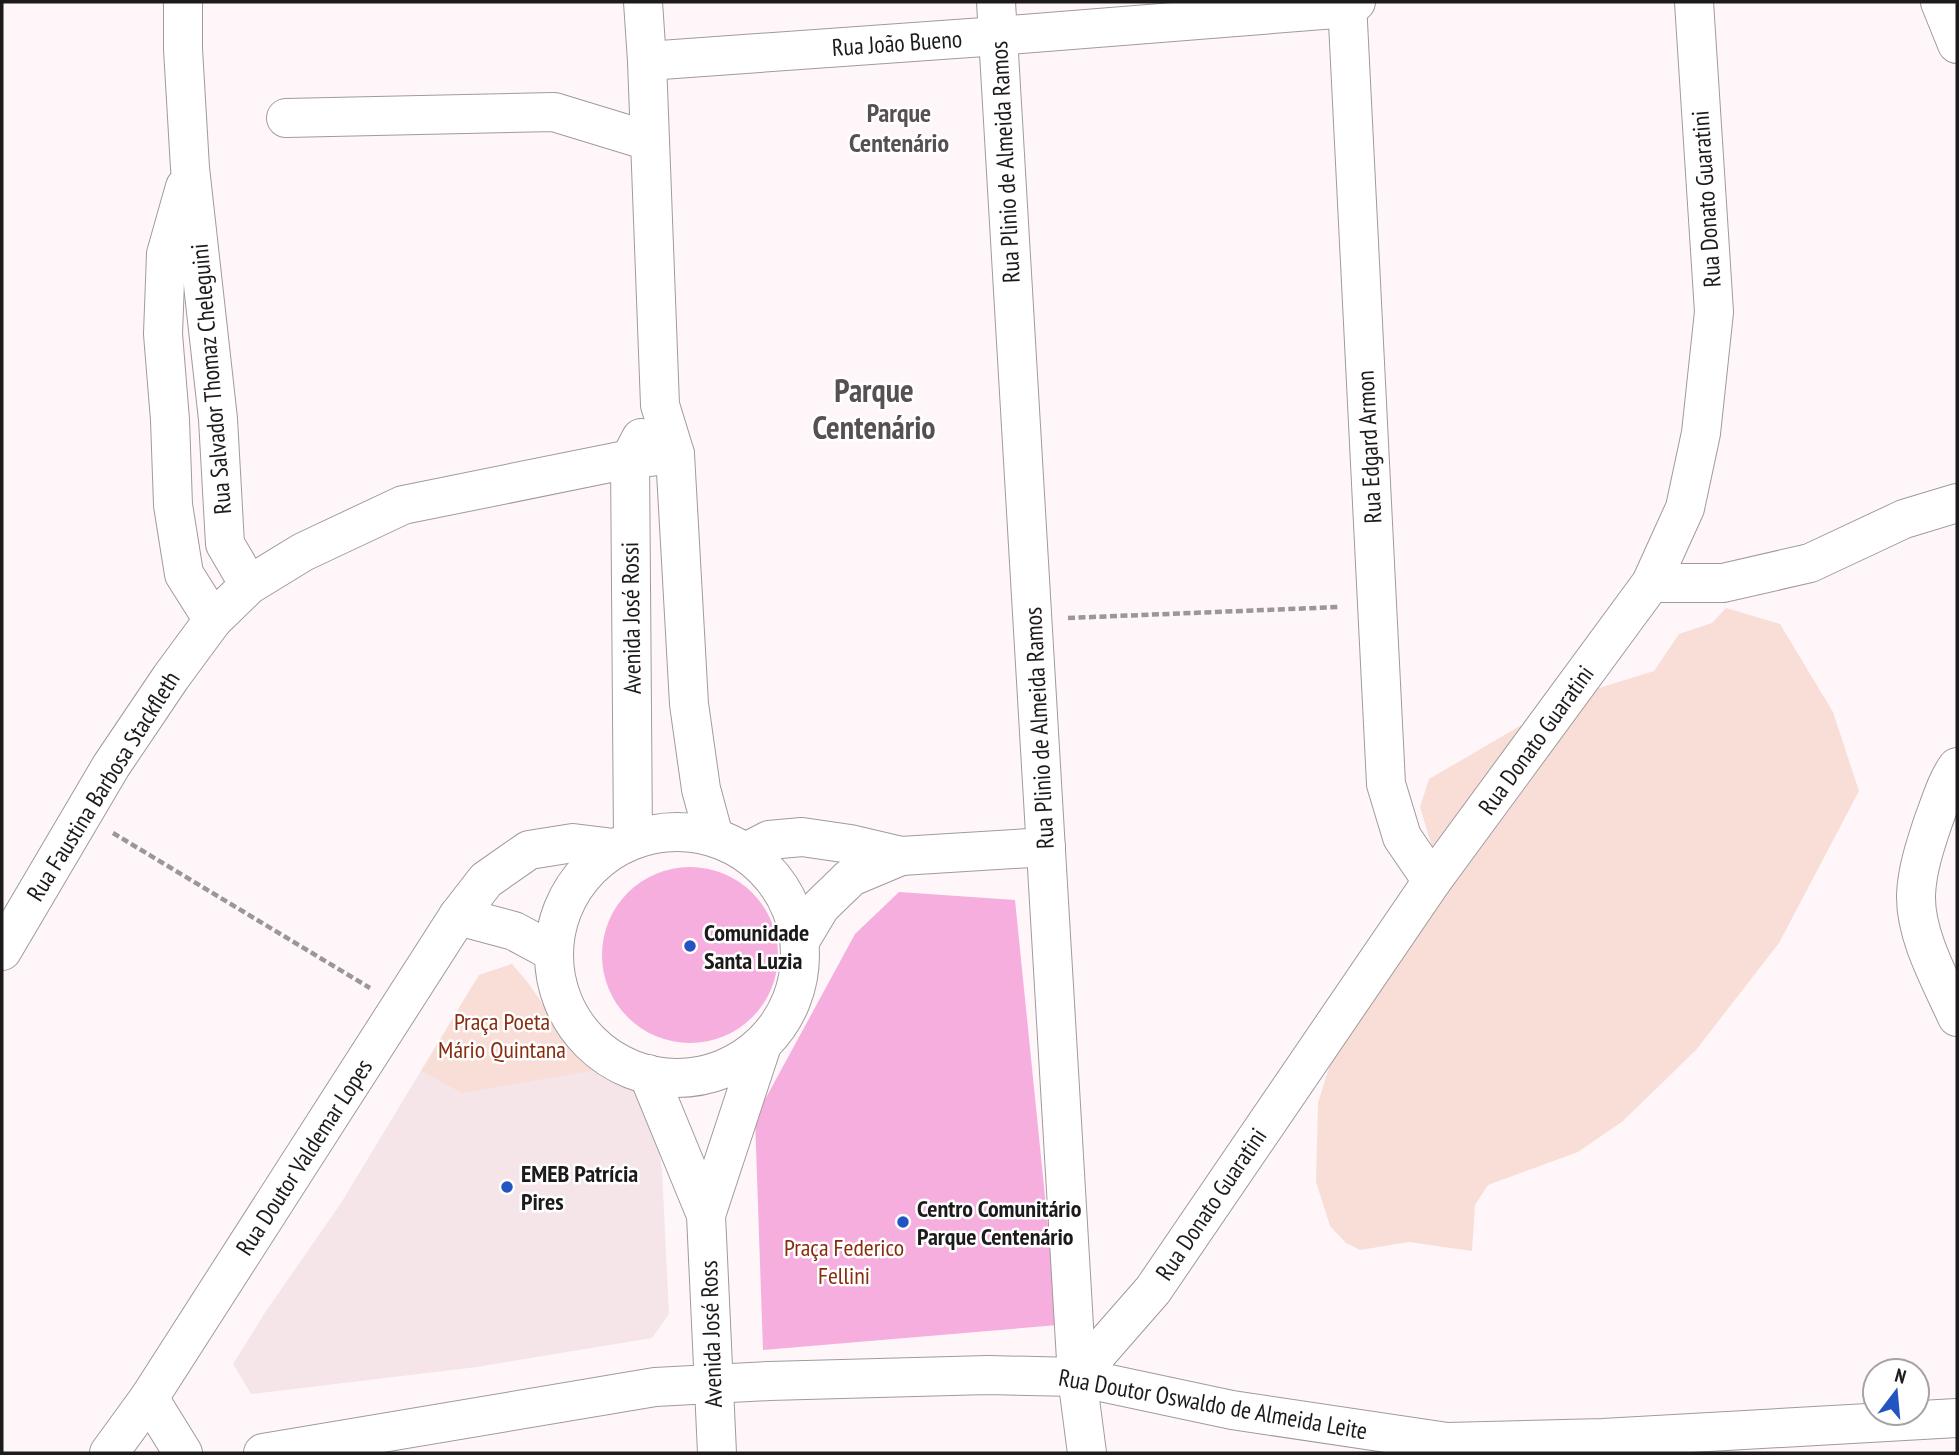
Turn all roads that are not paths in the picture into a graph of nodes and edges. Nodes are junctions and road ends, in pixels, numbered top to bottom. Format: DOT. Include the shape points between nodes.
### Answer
graph roads {
  1 [pos="183,2"];
  2 [pos="643,2"];
  3 [pos="1694,2"];
  4 [pos="1940,2"];
  5 [pos="1350,4"];
  6 [pos="997,19"];
  7 [pos="1957,44"];
  8 [pos="647,61"];
  9 [pos="286,118"];
  10 [pos="649,141"];
  11 [pos="190,168"];
  12 [pos="660,405"];
  13 [pos="675,454"];
  14 [pos="630,459"];
  15 [pos="1957,502"];
  16 [pos="1651,583"];
  17 [pos="248,584"];
  18 [pos="213,620"];
  19 [pos="1957,767"];
  20 [pos="624,844"];
  21 [pos="730,845"];
  22 [pos="1046,847"];
  23 [pos="901,856"];
  24 [pos="1432,881"];
  25 [pos="458,916"];
  26 [pos="800,941"];
  27 [pos="2,951"];
  28 [pos="553,952"];
  29 [pos="1957,1017"];
  30 [pos="762,1045"];
  31 [pos="649,1074"];
  32 [pos="706,1215"];
  33 [pos="1077,1377"];
  34 [pos="713,1384"];
  35 [pos="149,1398"];
  36 [pos="1957,1418"];
  37 [pos="1886,1438"];
  38 [pos="109,1453"];
  39 [pos="183,1453"];
  40 [pos="263,1453"];
  41 [pos="717,1453"];
  42 [pos="1087,1453"];
  1 -- 11 [label="street, Rua Salvador Thomaz Cheleguini"];
  2 -- 8 [label="street, Avenida José Rossi"];
  3 -- 16 [label="street, Rua Donato Guaratini" via="1714,312 1702,433 1685,508"];
  4 -- 7 [label="street"];
  5 -- 6 [label="street, Rua João Bueno"];
  5 -- 24 [label="street, Rua Edgard Armon" via="1386,784 1402,836"];
  6 -- 8 [label="street, Rua João Bueno"];
  6 -- 22 [label="street, Rua Plinio de Almeida Ramos"];
  8 -- 10 [label="street, Avenida José Rossi"];
  9 -- 10 [label="street" via="554,112"];
  10 -- 12 [label="street, Avenida José Rossi"];
  11 -- 17 [label="street, Rua Salvador Thomaz Cheleguini" via="218,419 225,544"];
  11 -- 18 [label="street, Rua Salvador Thomaz Cheleguini" via="166,254 163,334 173,505 184,574"];
  12 -- 13 [label="street, Avenida José Rossi"];
  12 -- 14 [label="street, Avenida José Rossi"];
  13 -- 14 [label="street, Rua Faustina Barbosa Stackfleth"];
  13 -- 21 [label="street, Avenida José Rossi" via="689,704 701,789"];
  14 -- 17 [label="street, Rua Faustina Barbosa Stackfleth" via="402,505"];
  14 -- 20 [label="street, Avenida José Rossi"];
  15 -- 16 [label="street" via="1904,519 1810,563 1723,583"];
  16 -- 24 [label="street, Rua Donato Guaratini"];
  17 -- 18 [label="street, Rua Faustina Barbosa Stackfleth"];
  18 -- 27 [label="street, Rua Faustina Barbosa Stackfleth" via="111,766"];
  19 -- 29 [label="street" via="1925,846 1916,898 1929,956"];
  20 -- 21 [label="street" via="674,832"];
  20 -- 25 [label="street, Rua Doutor Valdemar Lopes" via="573,842 529,850 486,880"];
  20 -- 28 [label="street" via="582,875 561,911"];
  21 -- 23 [label="street" via="802,837"];
  21 -- 26 [label="street" via="772,877 791,907"];
  22 -- 23 [label="street"];
  22 -- 33 [label="street, Rua Plinio de Almeida Ramos"];
  23 -- 26 [label="street" via="851,877 821,906"];
  24 -- 33 [label="street, Rua Donato Guaratini" via="1153,1290"];
  25 -- 28 [label="street" via="514,931"];
  25 -- 35 [label="street, Rua Doutor Valdemar Lopes"];
  26 -- 30 [label="street" via="799,979 785,1015"];
  28 -- 31 [label="street" via="559,993 579,1030 610,1058"];
  30 -- 31 [label="street" via="728,1067 689,1078"];
  30 -- 32 [label="street, Avenida José Ross"];
  31 -- 32 [label="street, Avenida José Ross"];
  32 -- 34 [label="street, Avenida José Ross"];
  33 -- 34 [label="street, Rua Doutor Oswaldo de Almeida Leite" via="988,1375"];
  33 -- 37 [label="street, Rua Doutor Oswaldo de Almeida Leite" via="1232,1410 1447,1442"];
  33 -- 42 [label="street, Rua Plinio de Almeida Ramos"];
  34 -- 40 [label="street, Rua Doutor Oswaldo de Almeida Leite" via="655,1387"];
  34 -- 41 [label="street, Avenida José Ross"];
  35 -- 38 [label="street, Rua Doutor Valdemar Lopes"];
  35 -- 39 [label="street"];
  36 -- 37 [label="street, Rua Doutor Oswaldo de Almeida Leite"];
}
